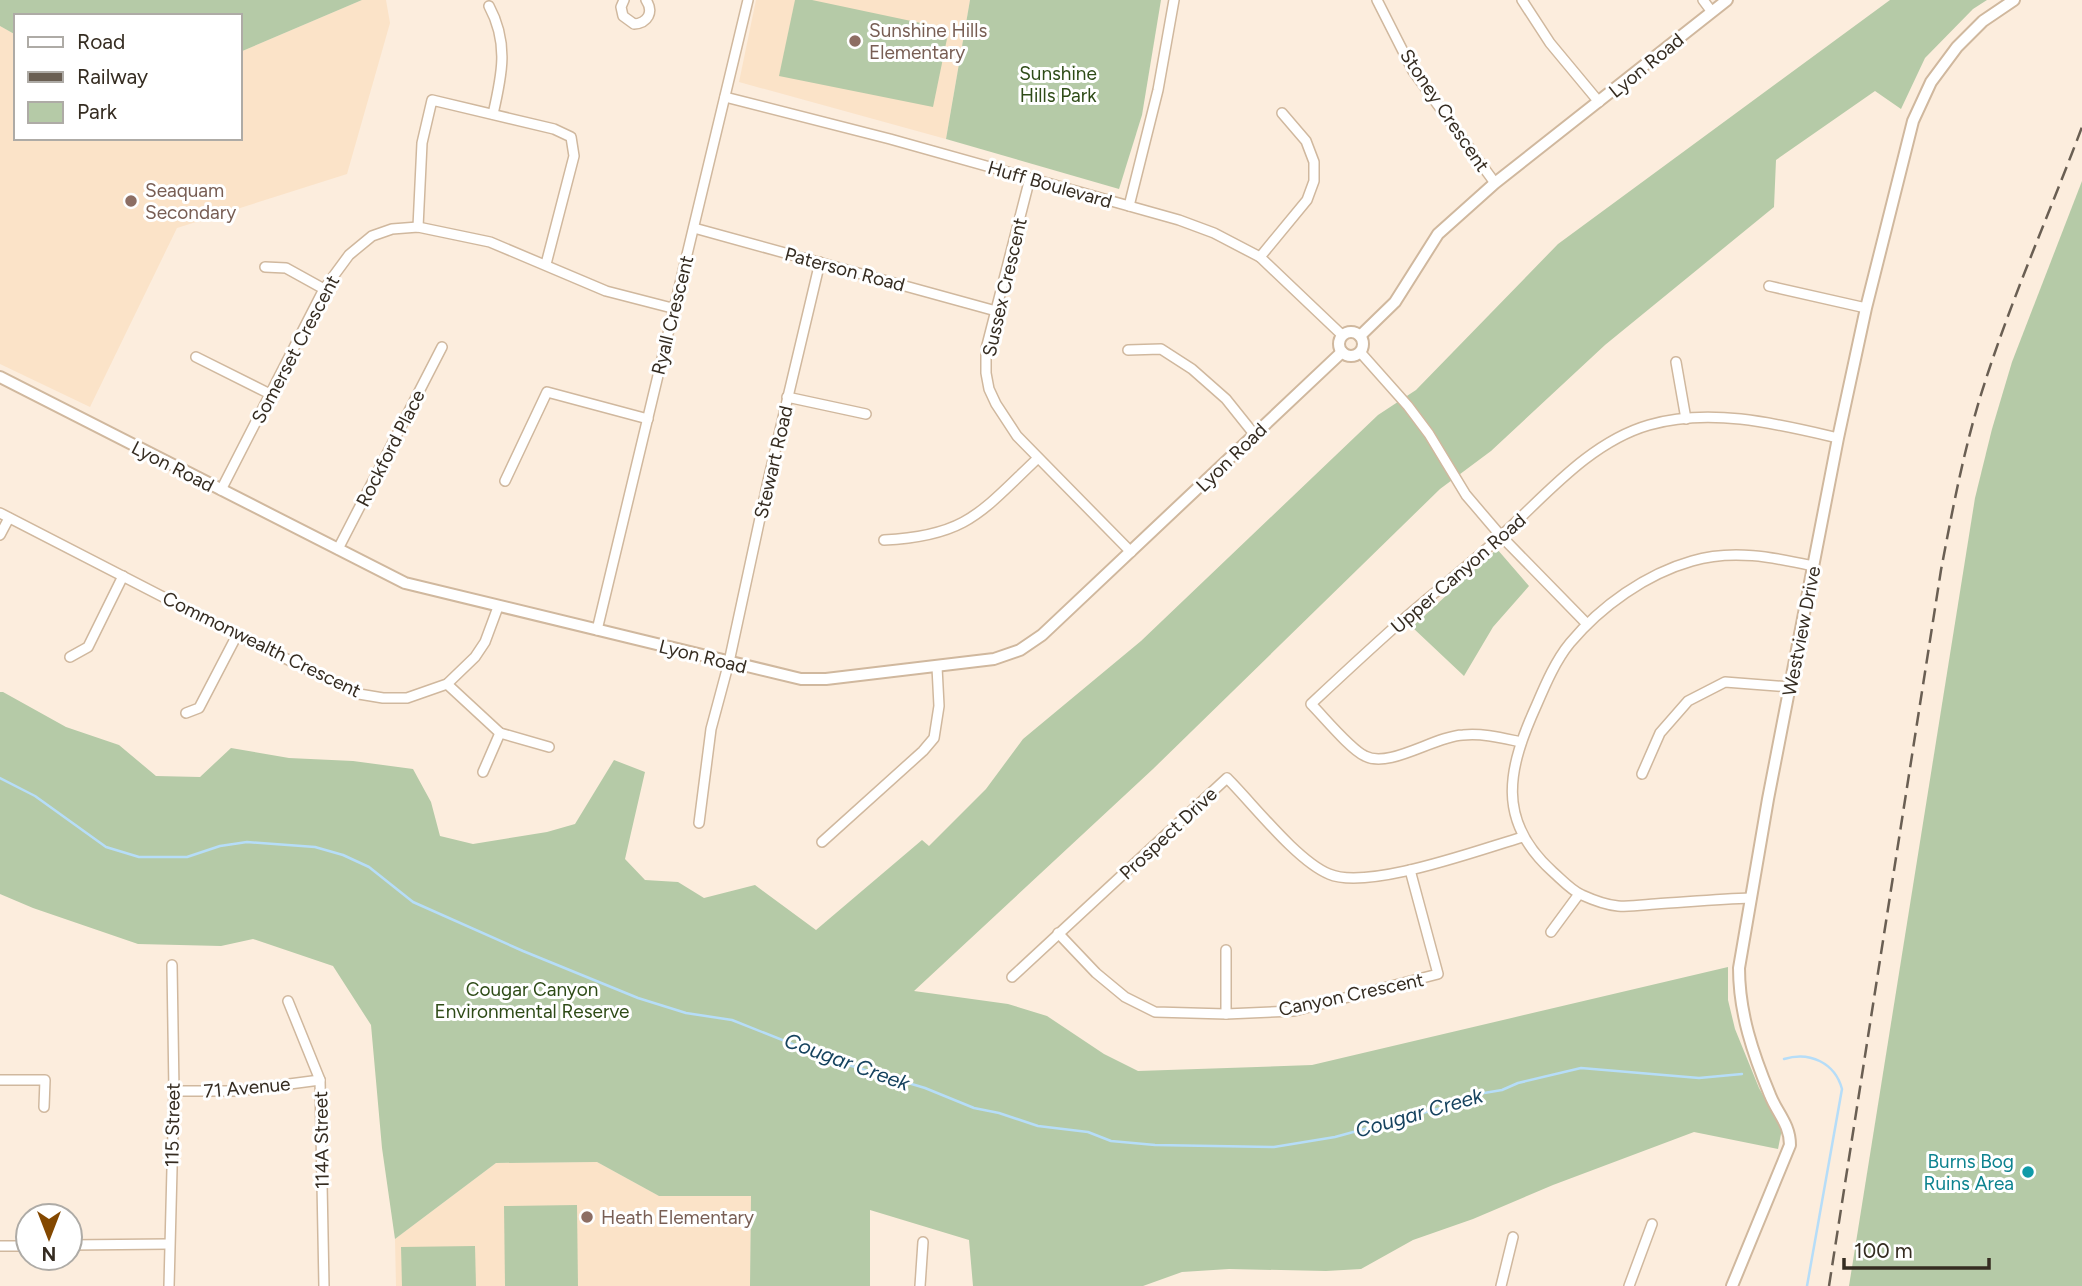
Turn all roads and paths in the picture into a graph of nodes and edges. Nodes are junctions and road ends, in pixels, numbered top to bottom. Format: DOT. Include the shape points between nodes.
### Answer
graph roads {
  1 [pos="624,0"];
  2 [pos="748,0"];
  3 [pos="1174,0"];
  4 [pos="1377,0"];
  5 [pos="1522,0"];
  6 [pos="1703,0"];
  7 [pos="1727,0"];
  8 [pos="2014,0"];
  9 [pos="648,1"];
  10 [pos="489,6"];
  11 [pos="1712,12"];
  12 [pos="725,97"];
  13 [pos="1599,102"];
  14 [pos="1282,113"];
  15 [pos="493,114"];
  16 [pos="1030,178"];
  17 [pos="1495,183"];
  18 [pos="1129,206"];
  19 [pos="418,227"];
  20 [pos="694,228"];
  21 [pos="1260,257"];
  22 [pos="820,262"];
  23 [pos="545,264"];
  24 [pos="265,267"];
  25 [pos="1769,286"];
  26 [pos="324,289"];
  27 [pos="672,308"];
  28 [pos="1866,308"];
  29 [pos="996,311"];
  30 [pos="1342,335"];
  31 [pos="1360,336"];
  32 [pos="442,347"];
  33 [pos="1128,350"];
  34 [pos="1342,352"];
  35 [pos="1360,352"];
  36 [pos="196,357"];
  37 [pos="1676,362"];
  38 [pos="0,377"];
  39 [pos="270,394"];
  40 [pos="787,397"];
  41 [pos="866,414"];
  42 [pos="648,419"];
  43 [pos="1686,419"];
  44 [pos="1254,434"];
  45 [pos="1838,438"];
  46 [pos="1038,457"];
  47 [pos="505,481"];
  48 [pos="221,490"];
  49 [pos="5,515"];
  50 [pos="0,535"];
  51 [pos="1502,536"];
  52 [pos="884,540"];
  53 [pos="338,550"];
  54 [pos="1131,552"];
  55 [pos="1813,566"];
  56 [pos="123,576"];
  57 [pos="498,607"];
  58 [pos="1587,624"];
  59 [pos="597,630"];
  60 [pos="236,635"];
  61 [pos="70,657"];
  62 [pos="729,662"];
  63 [pos="937,667"];
  64 [pos="447,684"];
  65 [pos="1791,687"];
  66 [pos="186,713"];
  67 [pos="500,733"];
  68 [pos="1521,743"];
  69 [pos="549,747"];
  70 [pos="483,772"];
  71 [pos="1642,774"];
  72 [pos="699,823"];
  73 [pos="1523,837"];
  74 [pos="822,842"];
  75 [pos="1410,870"];
  76 [pos="1579,894"];
  77 [pos="1751,898"];
  78 [pos="1551,932"];
  79 [pos="1058,933"];
  80 [pos="1226,950"];
  81 [pos="172,965"];
  82 [pos="1012,976"];
  83 [pos="288,1001"];
  84 [pos="1226,1014"];
  85 [pos="0,1080"];
  86 [pos="320,1080"];
  87 [pos="174,1091"];
  88 [pos="44,1107"];
  89 [pos="1653,1224"];
  90 [pos="1513,1237"];
  91 [pos="923,1242"];
  92 [pos="169,1244"];
  93 [pos="84,1245"];
  94 [pos="169,1286"];
  95 [pos="324,1286"];
  96 [pos="920,1286"];
  97 [pos="1501,1286"];
  98 [pos="1629,1286"];
  99 [pos="1732,1286"];
  1 -- 9 [label="street" via="622,16 634,24 649,15"];
  2 -- 12 [label="street, Ryall Crescent"];
  3 -- 18 [label="street" via="1158,90"];
  4 -- 17 [label="street, Stoney Crescent" via="1413,71"];
  5 -- 13 [label="street" via="1550,43"];
  6 -- 11 [label="street"];
  7 -- 11 [label="street, Lyon Road"];
  8 -- 28 [label="street, Westview Drive" via="1983,21 1931,82 1913,121"];
  10 -- 15 [label="street" via="498,23 503,71"];
  11 -- 13 [label="street, Lyon Road"];
  12 -- 16 [label="street, Huff Boulevard"];
  12 -- 20 [label="street, Ryall Crescent"];
  13 -- 17 [label="street, Lyon Road"];
  14 -- 21 [label="street" via="1306,141 1314,162 1314,181 1307,200"];
  15 -- 19 [label="street" via="432,100 422,143"];
  15 -- 23 [label="street" via="571,137 574,156"];
  16 -- 18 [label="street, Huff Boulevard"];
  16 -- 29 [label="street, Sussex Crescent"];
  17 -- 31 [label="street, Lyon Road" via="1438,234 1395,302"];
  18 -- 21 [label="street, Huff Boulevard" via="1214,233"];
  19 -- 23 [label="street, Somerset Crescent" via="490,242"];
  19 -- 26 [label="street, Somerset Crescent" via="372,236 349,255"];
  20 -- 22 [label="street, Paterson Road"];
  20 -- 27 [label="street, Ryall Crescent"];
  21 -- 30 [label="street, Huff Boulevard"];
  22 -- 29 [label="street, Paterson Road"];
  22 -- 40 [label="street, Stewart Road"];
  23 -- 27 [label="street, Somerset Crescent" via="606,291"];
  24 -- 26 [label="street" via="286,268"];
  25 -- 28 [label="street"];
  26 -- 39 [label="street, Somerset Crescent"];
  27 -- 42 [label="street, Ryall Crescent"];
  28 -- 45 [label="street, Westview Drive"];
  29 -- 46 [label="street, Sussex Crescent" via="986,349 989,389 1017,436"];
  30 -- 31 [label="street"];
  30 -- 34 [label="street" via="1338,342"];
  31 -- 35 [label="street"];
  32 -- 53 [label="street, Rockford Place"];
  33 -- 44 [label="street" via="1161,349 1192,369 1226,399"];
  34 -- 35 [label="street" via="1350,356"];
  34 -- 44 [label="street, Lyon Road"];
  35 -- 51 [label="street" via="1408,406 1466,495"];
  36 -- 39 [label="street"];
  37 -- 43 [label="street"];
  38 -- 48 [label="street, Lyon Road"];
  39 -- 48 [label="street, Somerset Crescent"];
  40 -- 41 [label="street"];
  40 -- 62 [label="street, Stewart Road"];
  42 -- 47 [label="street" via="547,392"];
  42 -- 59 [label="street, Ryall Crescent"];
  43 -- 45 [label="street, Upper Canyon Road" via="1771,423"];
  43 -- 51 [label="street, Upper Canyon Road" via="1649,425 1592,455"];
  44 -- 54 [label="street, Lyon Road"];
  45 -- 55 [label="street, Westview Drive"];
  46 -- 52 [label="street" via="980,514 961,525 917,538"];
  46 -- 54 [label="street, Sussex Crescent"];
  48 -- 53 [label="street, Lyon Road"];
  49 -- 50 [label="street"];
  49 -- 56 [label="street, Commonwealth Crescent"];
  51 -- 58 [label="street"];
  51 -- 68 [label="street, Upper Canyon Road" via="1311,704 1363,756 1375,760 1461,735 1490,735"];
  53 -- 57 [label="street, Lyon Road" via="404,583"];
  54 -- 63 [label="street, Lyon Road" via="1020,650 994,659"];
  55 -- 58 [label="street" via="1751,554 1694,560 1636,587"];
  55 -- 65 [label="street, Westview Drive"];
  56 -- 60 [label="street, Commonwealth Crescent"];
  56 -- 61 [label="street" via="88,647"];
  57 -- 59 [label="street, Lyon Road"];
  57 -- 64 [label="street, Commonwealth Crescent" via="485,642"];
  58 -- 68 [label="street" via="1549,677"];
  59 -- 62 [label="street, Lyon Road"];
  60 -- 64 [label="street, Commonwealth Crescent" via="359,694 408,698"];
  60 -- 66 [label="street" via="199,708"];
  62 -- 63 [label="street, Lyon Road" via="801,679"];
  62 -- 72 [label="street, Stewart Road" via="711,729"];
  63 -- 74 [label="street" via="939,706 934,738"];
  64 -- 67 [label="street"];
  65 -- 71 [label="street" via="1725,682 1688,701 1660,733"];
  65 -- 77 [label="street, Westview Drive"];
  67 -- 69 [label="street"];
  67 -- 70 [label="street"];
  68 -- 73 [label="street" via="1511,795"];
  73 -- 75 [label="street, Prospect Drive"];
  73 -- 76 [label="street" via="1539,860"];
  75 -- 79 [label="street, Prospect Drive" via="1359,878 1331,875 1305,860 1227,778"];
  75 -- 84 [label="street, Canyon Crescent" via="1438,974 1294,1011"];
  76 -- 77 [label="street" via="1618,906"];
  76 -- 78 [label="street"];
  77 -- 99 [label="street, Westview Drive" via="1739,968 1742,1016 1771,1099 1788,1125 1790,1145"];
  79 -- 82 [label="street, Prospect Drive"];
  79 -- 84 [label="street, Canyon Crescent" via="1096,973 1151,1011"];
  80 -- 84 [label="street"];
  81 -- 87 [label="street, 115 Street"];
  83 -- 86 [label="street, 114A Street"];
  85 -- 88 [label="street" via="45,1080"];
  86 -- 87 [label="street, 71 Avenue" via="236,1091"];
  86 -- 95 [label="street, 114A Street"];
  87 -- 92 [label="street, 115 Street"];
  89 -- 98 [label="street"];
  90 -- 97 [label="street"];
  91 -- 96 [label="street"];
  92 -- 93 [label="street"];
  92 -- 94 [label="street, 115 Street"];
}
